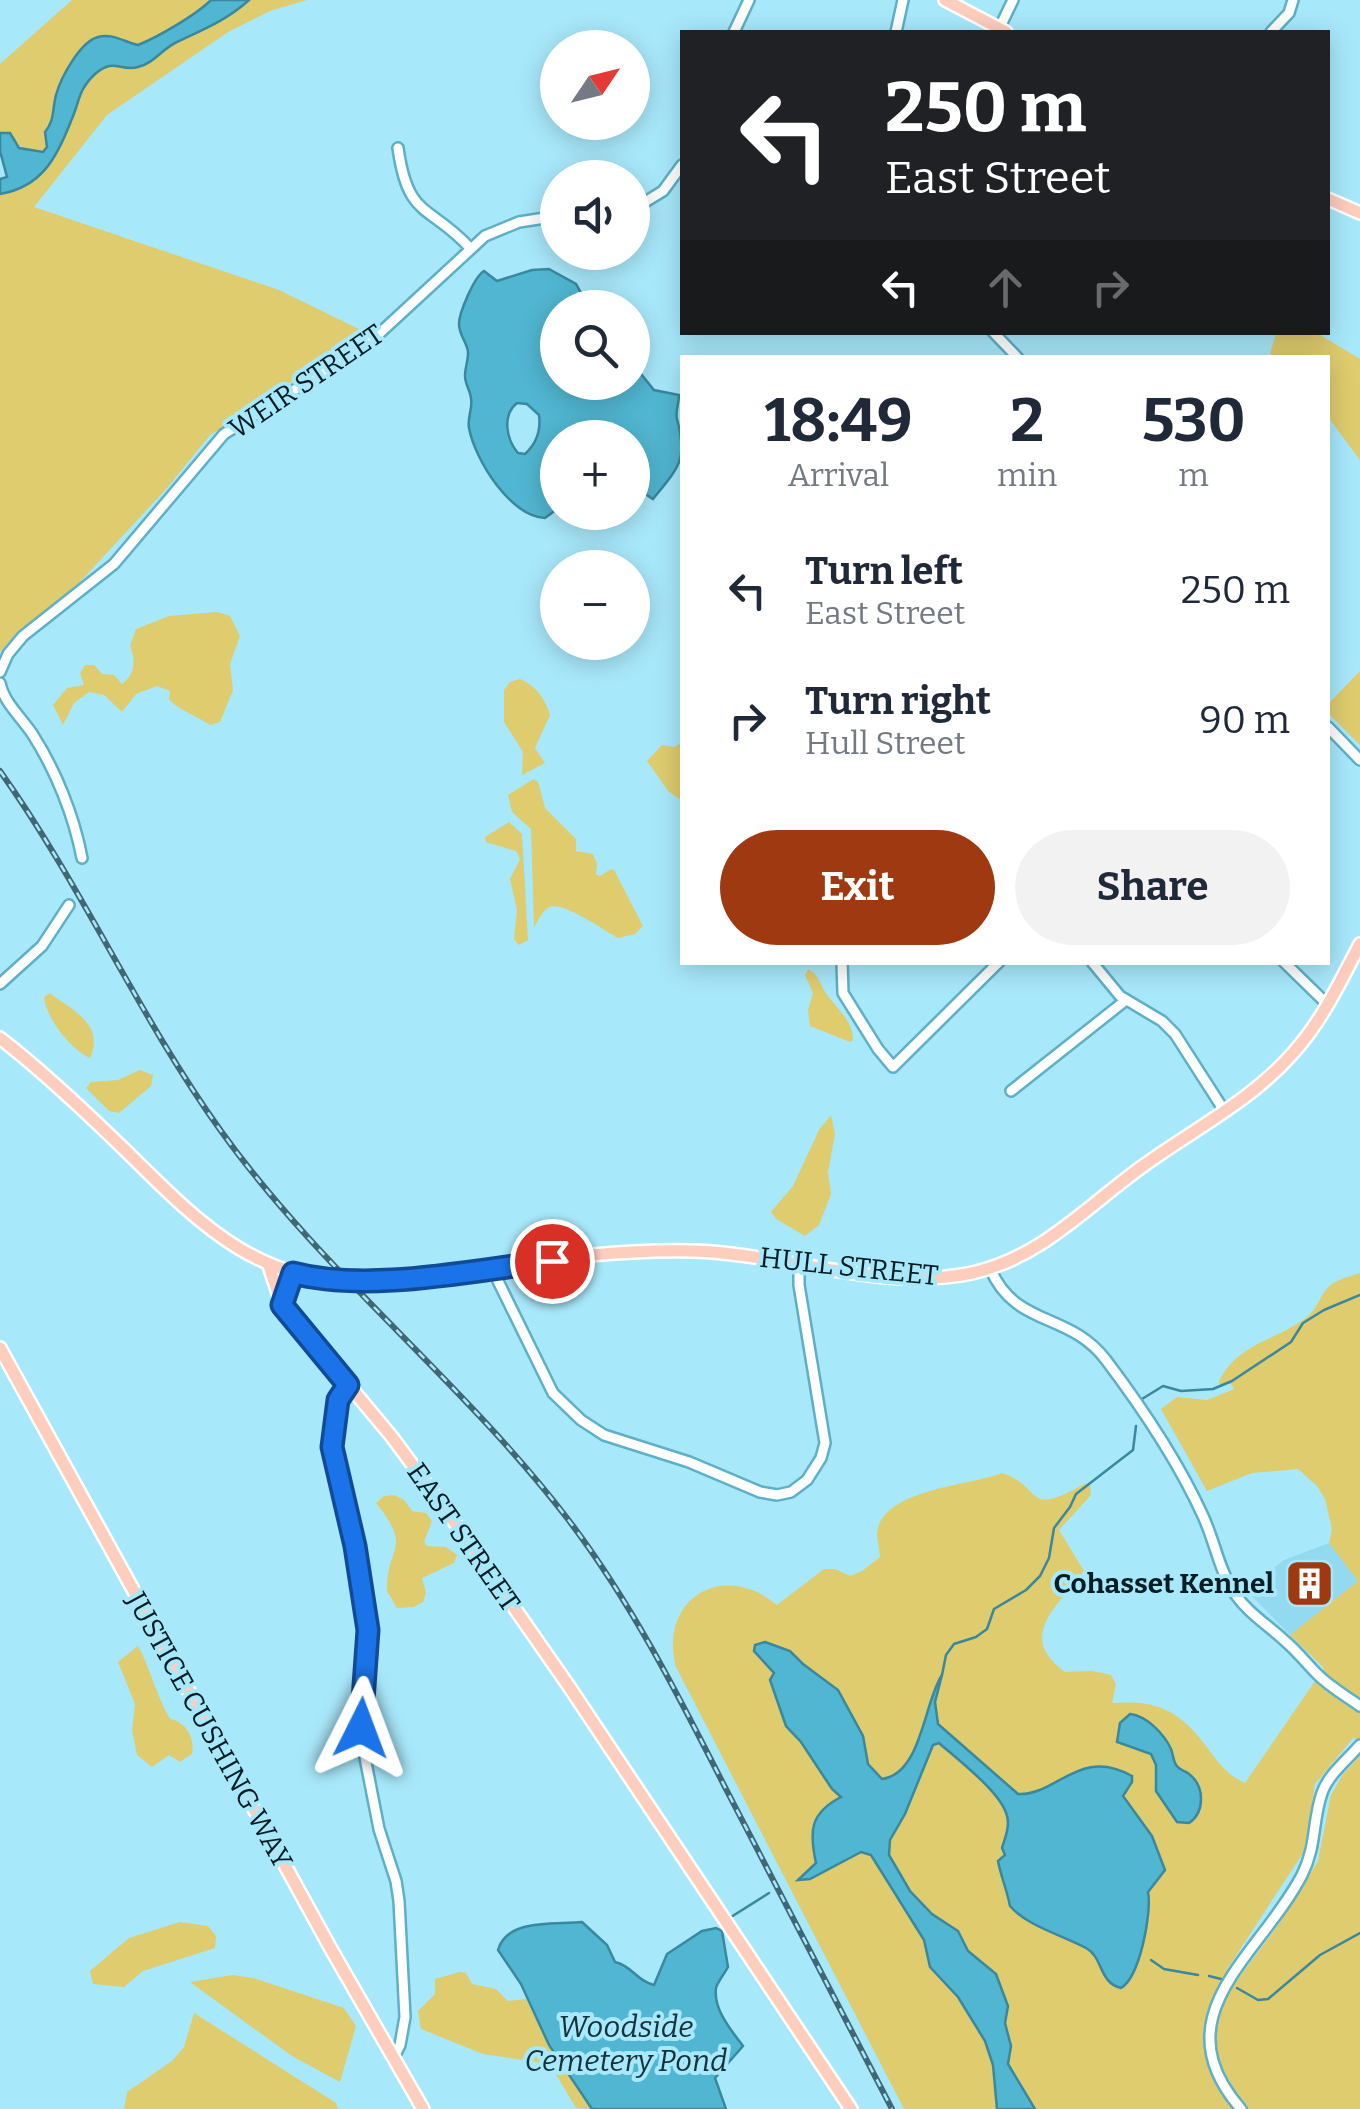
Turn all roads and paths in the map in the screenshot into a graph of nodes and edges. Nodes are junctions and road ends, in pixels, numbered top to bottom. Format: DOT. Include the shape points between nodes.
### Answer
graph roads {
  1 [pos="749,0"];
  2 [pos="903,0"];
  3 [pos="944,0"];
  4 [pos="1013,0"];
  5 [pos="1292,0"];
  6 [pos="735,30"];
  7 [pos="896,30"];
  8 [pos="1002,30"];
  9 [pos="1273,30"];
  10 [pos="398,148"];
  11 [pos="680,168"];
  12 [pos="650,199"];
  13 [pos="1330,200"];
  14 [pos="1360,214"];
  15 [pos="540,219"];
  16 [pos="470,248"];
  17 [pos="997,335"];
  18 [pos="1015,355"];
  19 [pos="0,672"];
  20 [pos="0,683"];
  21 [pos="1330,729"];
  22 [pos="1360,760"];
  23 [pos="82,858"];
  24 [pos="69,904"];
  25 [pos="1360,944"];
  26 [pos="842,965"];
  27 [pos="997,965"];
  28 [pos="1095,965"];
  29 [pos="1287,965"];
  30 [pos="0,984"];
  31 [pos="1126,1000"];
  32 [pos="1328,1005"];
  33 [pos="0,1038"];
  34 [pos="1011,1091"];
  35 [pos="1224,1112"];
  36 [pos="799,1262"];
  37 [pos="269,1266"];
  38 [pos="496,1268"];
  39 [pos="990,1268"];
  40 [pos="293,1273"];
  41 [pos="282,1305"];
  42 [pos="0,1348"];
  43 [pos="348,1385"];
  44 [pos="1360,1706"];
  45 [pos="1360,1746"];
  46 [pos="393,2059"];
  47 [pos="423,2109"];
  48 [pos="851,2109"];
  49 [pos="1240,2109"];
  1 -- 6 [label="street"];
  2 -- 7 [label="street"];
  3 -- 8 [label="main road"];
  4 -- 8 [label="street"];
  5 -- 9 [label="street"];
  10 -- 16 [label="street" via="415,202"];
  11 -- 12 [label="street"];
  13 -- 14 [label="main road"];
  15 -- 16 [label="street, WEIR STREET" via="492,232"];
  16 -- 19 [label="street, WEIR STREET" via="368,344 224,434 114,564 24,636"];
  17 -- 18 [label="street"];
  20 -- 23 [label="street" via="45,757 72,815"];
  21 -- 22 [label="street"];
  24 -- 30 [label="street" via="42,946"];
  25 -- 32 [label="main road, HULL STREET"];
  26 -- 27 [label="street" via="843,993 893,1067"];
  28 -- 31 [label="street"];
  29 -- 32 [label="street"];
  31 -- 34 [label="street"];
  31 -- 35 [label="street" via="1175,1034"];
  32 -- 35 [label="main road, HULL STREET" via="1285,1062"];
  33 -- 37 [label="main road" via="202,1225"];
  35 -- 39 [label="main road, HULL STREET" via="1048,1240"];
  36 -- 38 [label="main road, HULL STREET" via="667,1251"];
  36 -- 38 [label="street" via="825,1443 806,1480 777,1495 615,1440 581,1420 545,1380"];
  36 -- 39 [label="main road, HULL STREET" via="914,1278"];
  37 -- 40 [label="main road, HULL STREET"];
  37 -- 41 [label="main road, EAST STREET"];
  38 -- 40 [label="main road, HULL STREET" via="371,1282"];
  39 -- 44 [label="street" via="1010,1300 1084,1335 1098,1350 1150,1421 1242,1604"];
  40 -- 41 [label="main road"];
  41 -- 43 [label="main road, EAST STREET"];
  42 -- 46 [label="main road, JUSTICE CUSHING WAY"];
  43 -- 46 [label="street" via="338,1400 332,1447 368,1630 361,1738 399,1902 405,2017"];
  43 -- 48 [label="main road, EAST STREET" via="411,1461 558,1671"];
  45 -- 49 [label="street" via="1323,1790 1314,1845 1300,1879 1211,2015 1212,2062"];
  46 -- 47 [label="main road, JUSTICE CUSHING WAY"];
}
